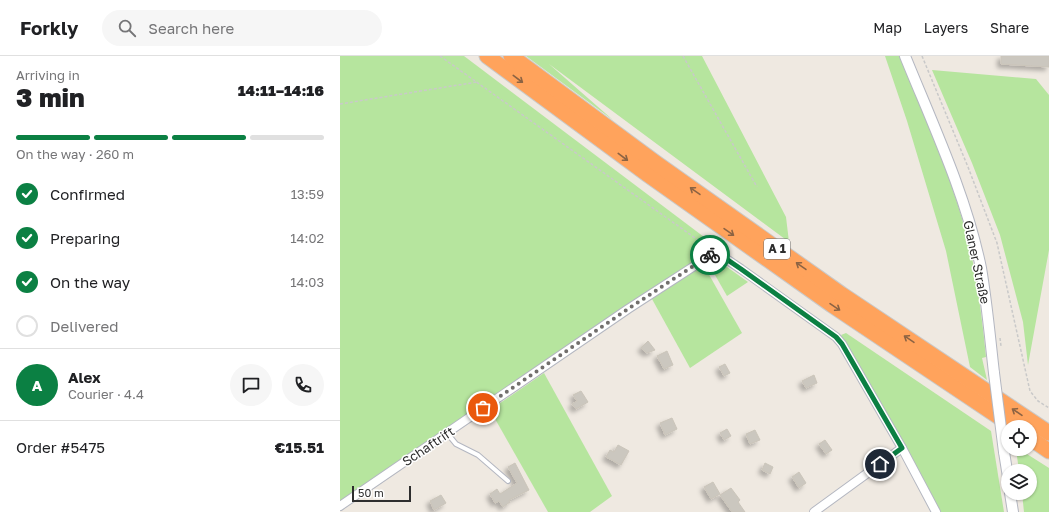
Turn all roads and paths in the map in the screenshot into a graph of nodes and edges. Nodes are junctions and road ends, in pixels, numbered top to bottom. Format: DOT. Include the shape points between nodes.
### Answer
graph roads {
  1 [pos="440,56"];
  2 [pos="487,56"];
  3 [pos="511,56"];
  4 [pos="683,56"];
  5 [pos="905,56"];
  6 [pos="922,56"];
  7 [pos="477,82"];
  8 [pos="340,104"];
  9 [pos="757,188"];
  10 [pos="716,252"];
  11 [pos="1049,408"];
  12 [pos="1004,420"];
  13 [pos="447,433"];
  14 [pos="1049,433"];
  15 [pos="1037,443"];
  16 [pos="902,448"];
  17 [pos="1049,451"];
  18 [pos="1006,464"];
  19 [pos="508,481"];
  20 [pos="1011,500"];
  21 [pos="340,506"];
  22 [pos="814,512"];
  23 [pos="936,512"];
  24 [pos="1013,512"];
  1 -- 7 [label="path"];
  2 -- 12 [label="highway, A 1, one-way" via="826,301"];
  14 -- 3 [label="highway, A 1, one-way" via="841,294"];
  4 -- 9 [label="path"];
  5 -- 18 [label="street, Glaner Straße, bridge" via="946,157 981,267"];
  6 -- 11 [label="path" via="997,243 1030,391 1038,401"];
  7 -- 8 [label="path"];
  7 -- 10 [label="path"];
  10 -- 13 [label="street, Schaftrift"];
  10 -- 16 [label="street" via="836,337"];
  13 -- 19 [label="lane" via="456,444 478,455"];
  13 -- 21 [label="street, Schaftrift"];
  15 -- 17 [label="highway"];
  16 -- 22 [label="street"];
  16 -- 23 [label="street"];
  20 -- 24 [label="street"];
}
